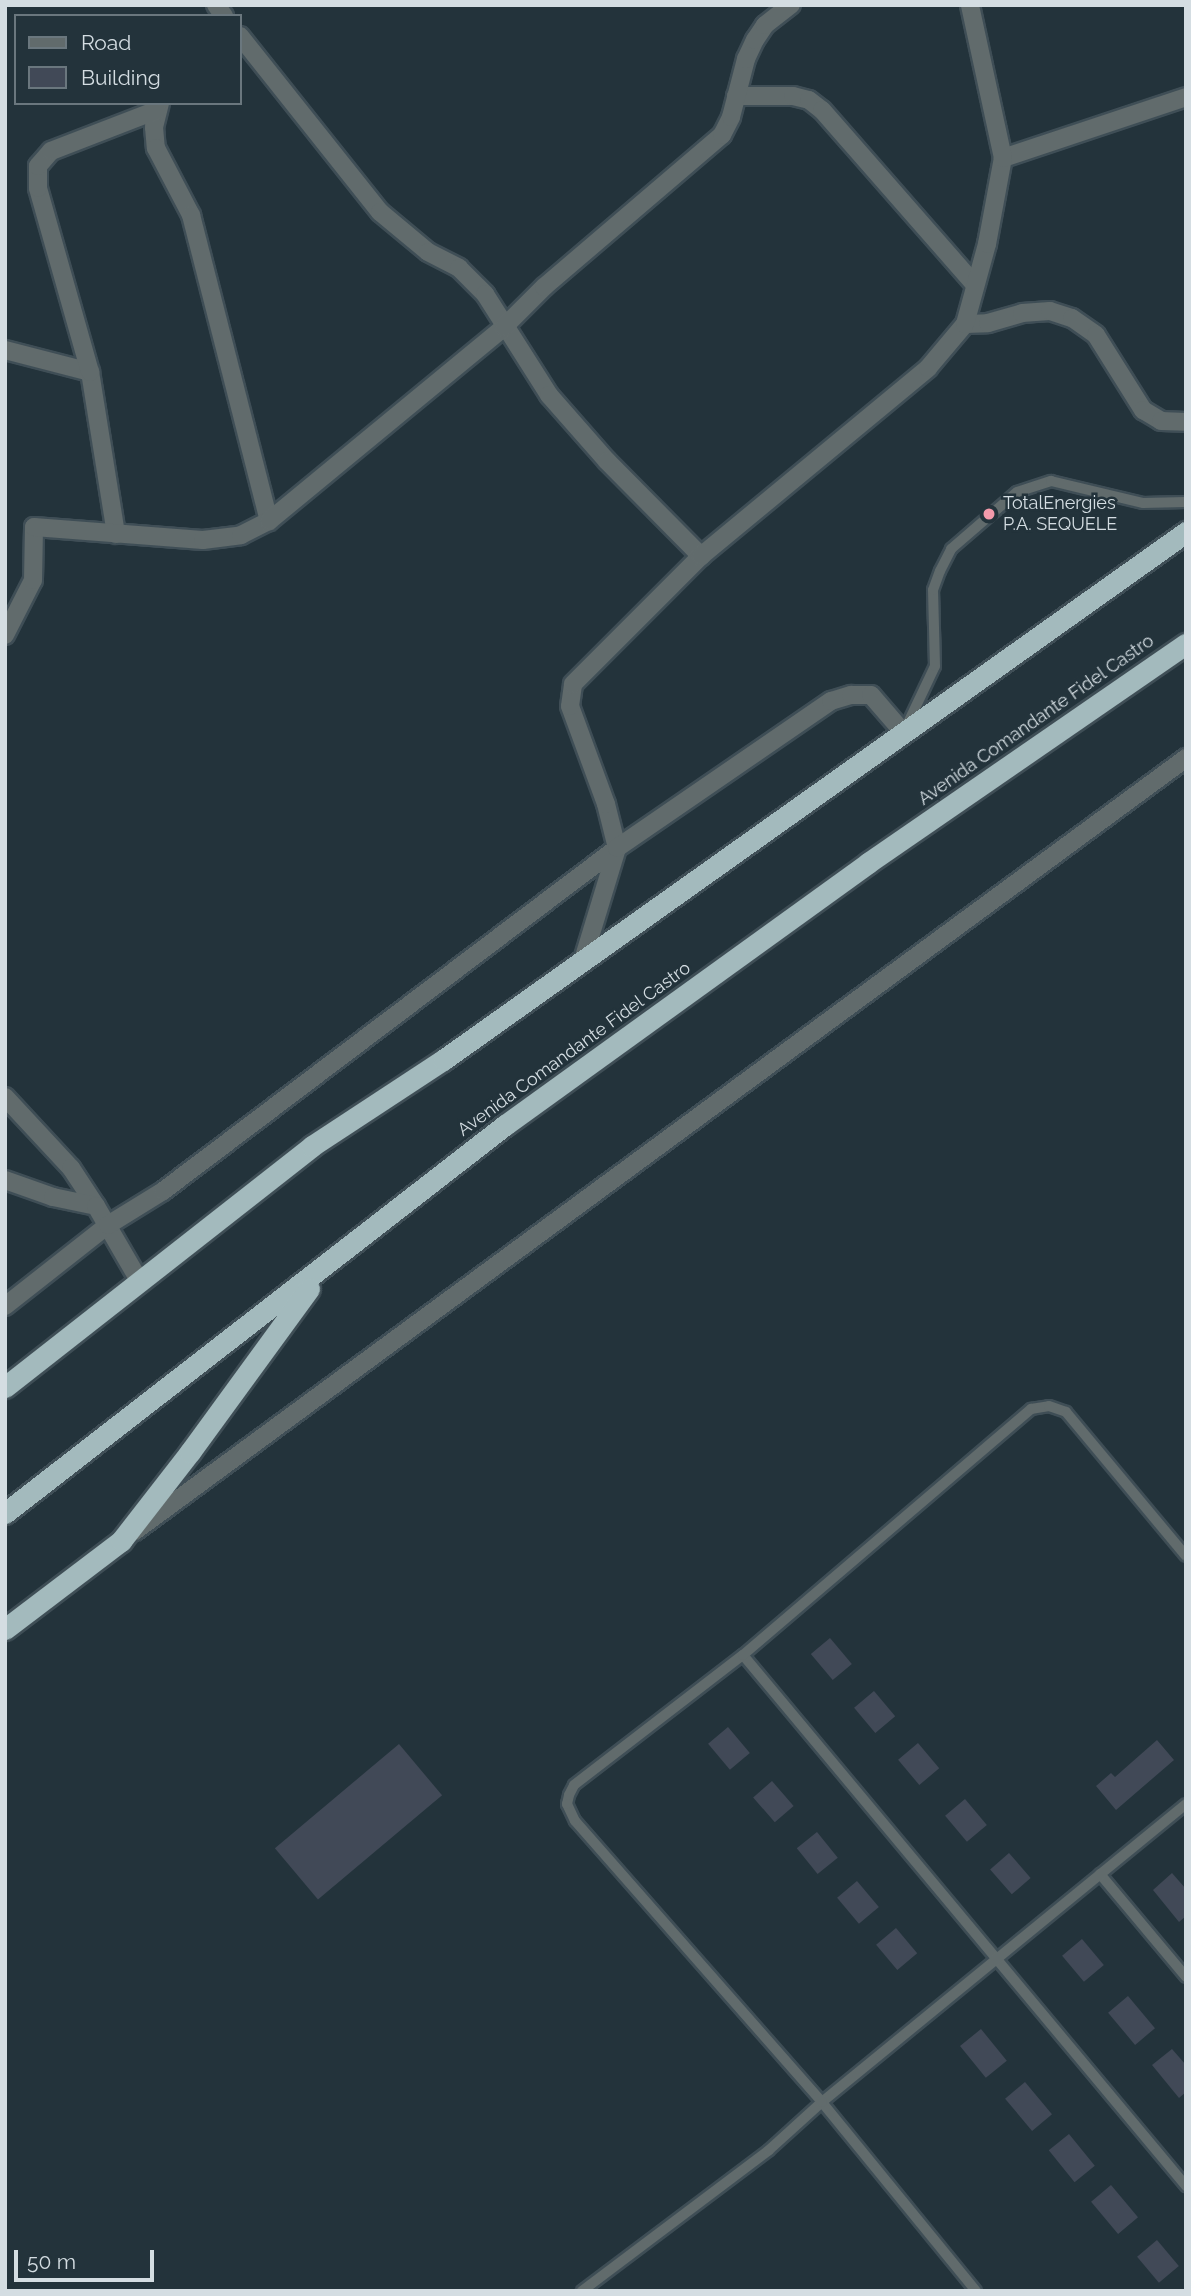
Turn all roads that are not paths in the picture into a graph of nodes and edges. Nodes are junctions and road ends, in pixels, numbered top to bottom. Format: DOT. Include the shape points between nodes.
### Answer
graph roads {
  1 [pos="791,5"];
  2 [pos="970,5"];
  3 [pos="242,39"];
  4 [pos="736,96"];
  5 [pos="1186,97"];
  6 [pos="158,106"];
  7 [pos="1003,158"];
  8 [pos="975,285"];
  9 [pos="965,324"];
  10 [pos="505,327"];
  11 [pos="5,350"];
  12 [pos="90,372"];
  13 [pos="1186,422"];
  14 [pos="1186,502"];
  15 [pos="268,521"];
  16 [pos="1186,532"];
  17 [pos="116,534"];
  18 [pos="701,556"];
  19 [pos="5,635"];
  20 [pos="1186,644"];
  21 [pos="903,732"];
  22 [pos="1186,758"];
  23 [pos="617,848"];
  24 [pos="583,960"];
  25 [pos="5,1097"];
  26 [pos="5,1180"];
  27 [pos="96,1206"];
  28 [pos="108,1225"];
  29 [pos="323,1269"];
  30 [pos="140,1282"];
  31 [pos="5,1306"];
  32 [pos="5,1387"];
  33 [pos="5,1513"];
  34 [pos="121,1541"];
  35 [pos="1186,1556"];
  36 [pos="5,1629"];
  37 [pos="743,1655"];
  38 [pos="1186,1804"];
  39 [pos="1100,1874"];
  40 [pos="998,1958"];
  41 [pos="1186,1978"];
  42 [pos="822,2102"];
  43 [pos="1186,2186"];
  44 [pos="582,2291"];
  45 [pos="976,2291"];
  1 -- 4 [label="street" via="755,40"];
  2 -- 7 [label="street"];
  3 -- 10 [label="street" via="380,212 428,252 458,268 485,294"];
  4 -- 8 [label="street" via="809,100"];
  4 -- 10 [label="street" via="722,135 544,287"];
  5 -- 7 [label="street"];
  6 -- 12 [label="street" via="51,151 38,166 38,188"];
  6 -- 15 [label="street" via="153,127 156,148 191,215"];
  7 -- 8 [label="street"];
  8 -- 9 [label="street"];
  9 -- 13 [label="street" via="1050,311 1072,318 1097,335 1143,410 1161,421"];
  9 -- 18 [label="street" via="928,368"];
  10 -- 15 [label="street"];
  10 -- 18 [label="street" via="549,395"];
  11 -- 12 [label="street"];
  12 -- 17 [label="street"];
  14 -- 21 [label="lane" via="1143,503 1051,481 1017,492 951,549 940,571 933,590 936,666"];
  15 -- 17 [label="street" via="241,536 203,540"];
  16 -- 21 [label="highway"];
  17 -- 19 [label="street" via="34,527 33,580"];
  18 -- 23 [label="street" via="573,684 570,706"];
  20 -- 29 [label="highway, Avenida Comandante Fidel Castro" via="868,863 505,1125"];
  21 -- 23 [label="street" via="871,695 831,701"];
  21 -- 24 [label="highway"];
  22 -- 34 [label="street"];
  23 -- 24 [label="street"];
  23 -- 28 [label="street" via="163,1191"];
  24 -- 30 [label="highway" via="312,1146"];
  25 -- 27 [label="street" via="71,1168"];
  26 -- 27 [label="street"];
  27 -- 28 [label="street"];
  28 -- 30 [label="street"];
  28 -- 31 [label="street"];
  29 -- 33 [label="highway, Avenida Comandante Fidel Castro"];
  29 -- 34 [label="highway"];
  30 -- 32 [label="highway"];
  34 -- 36 [label="highway"];
  35 -- 37 [label="lane" via="1066,1412 1049,1406 1031,1409"];
  37 -- 40 [label="lane"];
  37 -- 42 [label="lane" via="575,1785 567,1804 575,1821"];
  38 -- 39 [label="lane"];
  39 -- 40 [label="lane"];
  39 -- 41 [label="lane"];
  40 -- 42 [label="lane"];
  40 -- 43 [label="lane"];
  42 -- 44 [label="lane" via="769,2150"];
  42 -- 45 [label="lane"];
}
